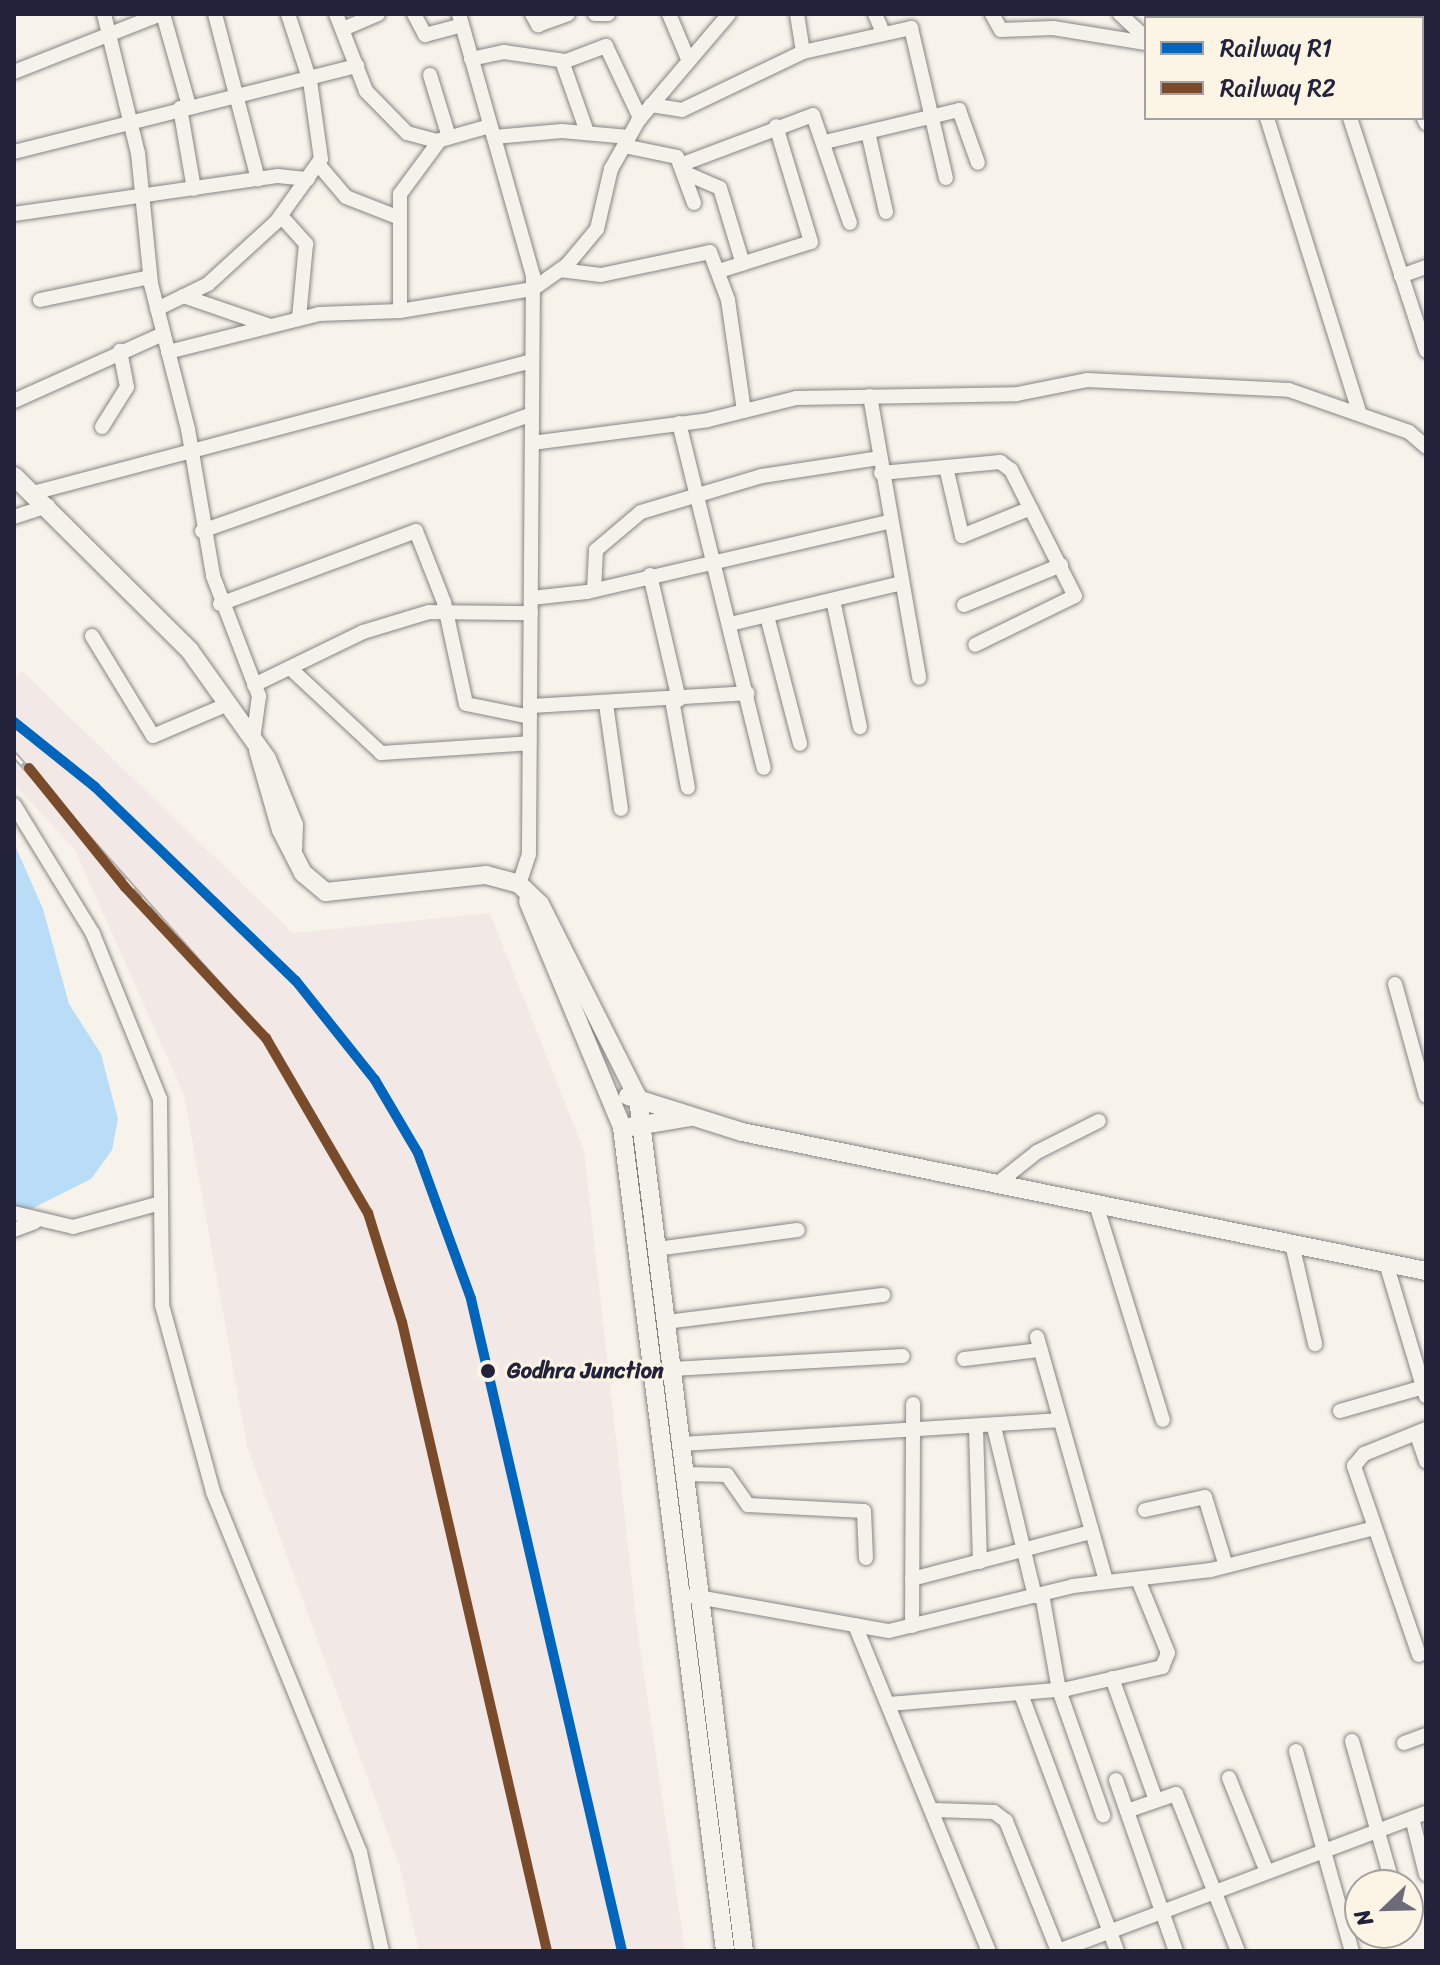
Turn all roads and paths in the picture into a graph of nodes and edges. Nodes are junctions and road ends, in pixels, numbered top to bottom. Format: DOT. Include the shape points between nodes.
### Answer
graph roads {
  1 [pos="104,14"];
  2 [pos="162,14"];
  3 [pos="215,14"];
  4 [pos="288,14"];
  5 [pos="336,14"];
  6 [pos="378,14"];
  7 [pos="414,14"];
  8 [pos="532,14"];
  9 [pos="568,14"];
  10 [pos="595,14"];
  11 [pos="608,14"];
  12 [pos="669,14"];
  13 [pos="729,14"];
  14 [pos="797,14"];
  15 [pos="875,14"];
  16 [pos="992,14"];
  17 [pos="1120,14"];
  18 [pos="460,19"];
  19 [pos="712,20"];
  20 [pos="343,29"];
  21 [pos="883,33"];
  22 [pos="108,35"];
  23 [pos="1144,38"];
  24 [pos="1144,40"];
  25 [pos="803,52"];
  26 [pos="471,59"];
  27 [pos="688,59"];
  28 [pos="562,61"];
  29 [pos="357,66"];
  30 [pos="15,68"];
  31 [pos="308,75"];
  32 [pos="430,75"];
  33 [pos="238,92"];
  34 [pos="651,105"];
  35 [pos="184,107"];
  36 [pos="932,116"];
  37 [pos="640,118"];
  38 [pos="1268,120"];
  39 [pos="1351,120"];
  40 [pos="128,122"];
  41 [pos="776,126"];
  42 [pos="492,131"];
  43 [pos="587,132"];
  44 [pos="868,132"];
  45 [pos="444,139"];
  46 [pos="626,142"];
  47 [pos="825,142"];
  48 [pos="14,152"];
  49 [pos="978,163"];
  50 [pos="318,164"];
  51 [pos="681,168"];
  52 [pos="946,178"];
  53 [pos="258,179"];
  54 [pos="308,179"];
  55 [pos="194,189"];
  56 [pos="143,197"];
  57 [pos="694,203"];
  58 [pos="886,212"];
  59 [pos="14,214"];
  60 [pos="281,216"];
  61 [pos="397,217"];
  62 [pos="850,223"];
  63 [pos="743,264"];
  64 [pos="1426,267"];
  65 [pos="560,270"];
  66 [pos="719,271"];
  67 [pos="1401,276"];
  68 [pos="150,277"];
  69 [pos="533,289"];
  70 [pos="183,296"];
  71 [pos="40,300"];
  72 [pos="157,309"];
  73 [pos="400,311"];
  74 [pos="299,318"];
  75 [pos="270,326"];
  76 [pos="163,334"];
  77 [pos="120,351"];
  78 [pos="1426,351"];
  79 [pos="168,352"];
  80 [pos="532,361"];
  81 [pos="870,396"];
  82 [pos="14,401"];
  83 [pos="744,411"];
  84 [pos="1359,412"];
  85 [pos="532,414"];
  86 [pos="679,423"];
  87 [pos="102,427"];
  88 [pos="532,443"];
  89 [pos="1425,446"];
  90 [pos="191,452"];
  91 [pos="880,466"];
  92 [pos="946,467"];
  93 [pos="14,476"];
  94 [pos="697,492"];
  95 [pos="40,499"];
  96 [pos="1031,508"];
  97 [pos="14,517"];
  98 [pos="888,522"];
  99 [pos="202,531"];
  100 [pos="713,559"];
  101 [pos="1061,565"];
  102 [pos="650,575"];
  103 [pos="898,584"];
  104 [pos="594,590"];
  105 [pos="833,600"];
  106 [pos="220,604"];
  107 [pos="531,605"];
  108 [pos="964,605"];
  109 [pos="446,610"];
  110 [pos="767,616"];
  111 [pos="730,624"];
  112 [pos="92,636"];
  113 [pos="975,645"];
  114 [pos="290,668"];
  115 [pos="919,678"];
  116 [pos="254,685"];
  117 [pos="748,693"];
  118 [pos="676,700"];
  119 [pos="228,704"];
  120 [pos="606,704"];
  121 [pos="530,712"];
  122 [pos="860,727"];
  123 [pos="530,743"];
  124 [pos="800,744"];
  125 [pos="255,745"];
  126 [pos="764,768"];
  127 [pos="688,788"];
  128 [pos="14,805"];
  129 [pos="621,809"];
  130 [pos="523,889"];
  131 [pos="1395,984"];
  132 [pos="613,1092"];
  133 [pos="1426,1096"];
  134 [pos="638,1098"];
  135 [pos="694,1117"];
  136 [pos="1099,1121"];
  137 [pos="622,1127"];
  138 [pos="642,1127"];
  139 [pos="998,1183"];
  140 [pos="161,1203"];
  141 [pos="1096,1204"];
  142 [pos="14,1213"];
  143 [pos="35,1222"];
  144 [pos="14,1230"];
  145 [pos="798,1230"];
  146 [pos="1292,1244"];
  147 [pos="657,1249"];
  148 [pos="1386,1263"];
  149 [pos="1426,1271"];
  150 [pos="883,1295"];
  151 [pos="666,1322"];
  152 [pos="1315,1344"];
  153 [pos="903,1356"];
  154 [pos="964,1359"];
  155 [pos="672,1369"];
  156 [pos="1425,1391"];
  157 [pos="913,1404"];
  158 [pos="1340,1411"];
  159 [pos="1058,1420"];
  160 [pos="1163,1420"];
  161 [pos="994,1427"];
  162 [pos="976,1428"];
  163 [pos="1421,1432"];
  164 [pos="913,1434"];
  165 [pos="681,1444"];
  166 [pos="1425,1456"];
  167 [pos="685,1474"];
  168 [pos="1145,1510"];
  169 [pos="1375,1528"];
  170 [pos="1091,1532"];
  171 [pos="1024,1552"];
  172 [pos="866,1558"];
  173 [pos="980,1562"];
  174 [pos="1226,1566"];
  175 [pos="912,1579"];
  176 [pos="1106,1581"];
  177 [pos="1139,1582"];
  178 [pos="700,1595"];
  179 [pos="1038,1595"];
  180 [pos="681,1598"];
  181 [pos="855,1625"];
  182 [pos="912,1626"];
  183 [pos="1419,1655"];
  184 [pos="1112,1678"];
  185 [pos="1059,1690"];
  186 [pos="1021,1694"];
  187 [pos="889,1704"];
  188 [pos="1426,1735"];
  189 [pos="1352,1741"];
  190 [pos="1404,1743"];
  191 [pos="1296,1751"];
  192 [pos="1229,1778"];
  193 [pos="1116,1780"];
  194 [pos="1156,1800"];
  195 [pos="934,1810"];
  196 [pos="1127,1811"];
  197 [pos="1103,1815"];
  198 [pos="1419,1816"];
  199 [pos="1378,1831"];
  200 [pos="1325,1850"];
  201 [pos="1389,1869"];
  202 [pos="1267,1872"];
  203 [pos="1426,1874"];
  204 [pos="1216,1892"];
  205 [pos="1344,1909"];
  206 [pos="1341,1910"];
  207 [pos="1162,1913"];
  208 [pos="1110,1932"];
  209 [pos="382,1951"];
  210 [pos="725,1951"];
  211 [pos="744,1951"];
  212 [pos="989,1951"];
  213 [pos="1058,1951"];
  214 [pos="1117,1951"];
  215 [pos="1176,1951"];
  216 [pos="1238,1951"];
  217 [pos="1352,1951"];
  1 -- 22 [label="street"];
  2 -- 22 [label="street"];
  2 -- 35 [label="street"];
  3 -- 33 [label="street"];
  4 -- 31 [label="street"];
  5 -- 20 [label="street"];
  6 -- 20 [label="street"];
  7 -- 18 [label="street" via="425,35"];
  8 -- 9 [label="street" via="538,25"];
  10 -- 11 [label="street"];
  12 -- 27 [label="street"];
  13 -- 19 [label="street"];
  14 -- 25 [label="street"];
  15 -- 21 [label="street"];
  16 -- 24 [label="street" via="998,27 1015,30"];
  17 -- 23 [label="street"];
  18 -- 26 [label="street"];
  19 -- 27 [label="street"];
  20 -- 29 [label="street"];
  21 -- 25 [label="street"];
  21 -- 36 [label="street" via="913,30"];
  22 -- 30 [label="street"];
  22 -- 40 [label="street"];
  25 -- 34 [label="street" via="682,110"];
  26 -- 28 [label="street" via="504,52"];
  26 -- 42 [label="street"];
  27 -- 34 [label="street"];
  28 -- 37 [label="street" via="606,46"];
  28 -- 43 [label="street"];
  29 -- 31 [label="street"];
  29 -- 45 [label="street" via="379,110 407,133"];
  31 -- 33 [label="street"];
  31 -- 50 [label="street" via="324,144"];
  32 -- 45 [label="street"];
  33 -- 35 [label="street"];
  33 -- 53 [label="street"];
  34 -- 37 [label="street"];
  35 -- 40 [label="street"];
  35 -- 55 [label="street"];
  36 -- 44 [label="street"];
  36 -- 49 [label="street" via="963,112"];
  36 -- 52 [label="street"];
  37 -- 46 [label="street"];
  38 -- 84 [label="street"];
  39 -- 67 [label="street"];
  40 -- 48 [label="street"];
  40 -- 56 [label="street"];
  41 -- 47 [label="street" via="813,115"];
  41 -- 51 [label="street"];
  41 -- 63 [label="street" via="811,242"];
  42 -- 43 [label="street"];
  42 -- 45 [label="street"];
  42 -- 69 [label="street"];
  43 -- 46 [label="street"];
  44 -- 47 [label="street"];
  44 -- 58 [label="street"];
  45 -- 61 [label="street" via="408,178"];
  46 -- 51 [label="street" via="673,154"];
  46 -- 65 [label="street" via="597,229"];
  47 -- 62 [label="street"];
  50 -- 54 [label="street"];
  50 -- 61 [label="street" via="346,197"];
  51 -- 57 [label="street"];
  51 -- 63 [label="street" via="720,188"];
  53 -- 54 [label="street"];
  53 -- 55 [label="street"];
  54 -- 60 [label="street"];
  55 -- 56 [label="street"];
  56 -- 59 [label="street"];
  56 -- 68 [label="street"];
  60 -- 70 [label="street" via="208,284"];
  60 -- 74 [label="street" via="306,244"];
  61 -- 73 [label="street"];
  63 -- 66 [label="street"];
  64 -- 67 [label="street"];
  65 -- 66 [label="street" via="633,270 700,248"];
  65 -- 69 [label="street"];
  66 -- 83 [label="street"];
  67 -- 78 [label="street"];
  68 -- 71 [label="street"];
  68 -- 72 [label="street"];
  69 -- 73 [label="street"];
  69 -- 80 [label="street"];
  70 -- 72 [label="street"];
  70 -- 75 [label="street"];
  72 -- 76 [label="street"];
  73 -- 74 [label="street"];
  74 -- 75 [label="street"];
  75 -- 79 [label="street"];
  76 -- 77 [label="street"];
  76 -- 79 [label="street"];
  77 -- 82 [label="street"];
  77 -- 87 [label="street" via="127,387"];
  79 -- 90 [label="street"];
  80 -- 85 [label="street"];
  80 -- 90 [label="street"];
  81 -- 83 [label="street" via="796,398"];
  81 -- 84 [label="street" via="1017,394 1087,380 1269,386"];
  81 -- 91 [label="street"];
  83 -- 86 [label="street"];
  84 -- 89 [label="street"];
  85 -- 88 [label="street"];
  85 -- 99 [label="street"];
  86 -- 88 [label="street"];
  86 -- 94 [label="street"];
  88 -- 107 [label="street"];
  90 -- 95 [label="street"];
  90 -- 99 [label="street"];
  91 -- 92 [label="street"];
  91 -- 94 [label="street"];
  91 -- 98 [label="street"];
  92 -- 96 [label="street" via="1007,464"];
  92 -- 96 [label="street" via="962,536"];
  93 -- 95 [label="main road"];
  94 -- 100 [label="street"];
  94 -- 104 [label="street" via="641,512 600,545"];
  95 -- 97 [label="street"];
  95 -- 119 [label="main road" via="190,651"];
  96 -- 101 [label="street"];
  98 -- 100 [label="street"];
  98 -- 103 [label="street"];
  99 -- 106 [label="street"];
  100 -- 102 [label="street"];
  100 -- 111 [label="street"];
  101 -- 108 [label="street"];
  101 -- 113 [label="street" via="1073,600"];
  102 -- 104 [label="street"];
  102 -- 118 [label="street"];
  103 -- 105 [label="street"];
  103 -- 115 [label="street"];
  104 -- 107 [label="street"];
  105 -- 110 [label="street"];
  105 -- 122 [label="street"];
  106 -- 109 [label="street" via="416,531"];
  106 -- 116 [label="street"];
  107 -- 109 [label="street"];
  107 -- 121 [label="street"];
  109 -- 114 [label="street" via="372,629"];
  109 -- 121 [label="street" via="466,704"];
  110 -- 111 [label="street"];
  110 -- 124 [label="street"];
  111 -- 117 [label="street"];
  112 -- 119 [label="street" via="153,736"];
  114 -- 116 [label="street"];
  114 -- 123 [label="street" via="381,753"];
  116 -- 125 [label="street" via="260,708"];
  117 -- 118 [label="street"];
  117 -- 126 [label="street"];
  118 -- 120 [label="street"];
  118 -- 127 [label="street"];
  119 -- 125 [label="main road"];
  120 -- 121 [label="street"];
  120 -- 129 [label="street"];
  121 -- 123 [label="street"];
  123 -- 130 [label="street" via="529,854"];
  125 -- 130 [label="main road" via="303,873 326,892 486,875"];
  128 -- 140 [label="street" via="93,934 160,1099"];
  130 -- 132 [label="main road"];
  130 -- 134 [label="main road" via="540,904"];
  131 -- 133 [label="street"];
  132 -- 134 [label="main road"];
  132 -- 137 [label="main road"];
  134 -- 135 [label="main road"];
  134 -- 138 [label="main road"];
  135 -- 138 [label="main road"];
  135 -- 139 [label="main road"];
  136 -- 139 [label="street" via="1037,1152"];
  137 -- 138 [label="main road"];
  137 -- 180 [label="main road"];
  138 -- 147 [label="main road"];
  139 -- 141 [label="main road"];
  140 -- 143 [label="street" via="89,1226"];
  140 -- 209 [label="street" via="162,1305 213,1492 360,1852"];
  141 -- 146 [label="main road"];
  141 -- 160 [label="street"];
  142 -- 143 [label="street"];
  143 -- 144 [label="street"];
  145 -- 147 [label="street"];
  146 -- 148 [label="main road"];
  146 -- 152 [label="street"];
  147 -- 151 [label="main road"];
  148 -- 149 [label="main road"];
  148 -- 156 [label="street"];
  150 -- 151 [label="street"];
  151 -- 155 [label="main road"];
  153 -- 155 [label="street"];
  154 -- 159 [label="street" via="1039,1343"];
  155 -- 165 [label="main road"];
  156 -- 158 [label="street"];
  157 -- 164 [label="street"];
  159 -- 161 [label="street"];
  159 -- 170 [label="street"];
  161 -- 162 [label="street"];
  161 -- 171 [label="street"];
  162 -- 164 [label="street"];
  162 -- 173 [label="street"];
  163 -- 166 [label="street"];
  163 -- 169 [label="street" via="1355,1461"];
  164 -- 165 [label="street"];
  164 -- 175 [label="street"];
  165 -- 167 [label="main road"];
  167 -- 172 [label="street" via="723,1473 748,1505 864,1511"];
  167 -- 178 [label="main road"];
  168 -- 174 [label="street" via="1205,1497"];
  169 -- 174 [label="street"];
  169 -- 183 [label="street"];
  170 -- 171 [label="street"];
  170 -- 176 [label="street"];
  171 -- 173 [label="street"];
  171 -- 179 [label="street"];
  173 -- 175 [label="street"];
  174 -- 177 [label="street"];
  175 -- 182 [label="street"];
  176 -- 177 [label="street"];
  176 -- 179 [label="street"];
  177 -- 184 [label="street" via="1169,1658 1162,1667"];
  178 -- 180 [label="street"];
  178 -- 181 [label="street"];
  178 -- 211 [label="main road"];
  179 -- 182 [label="street"];
  179 -- 185 [label="street"];
  180 -- 210 [label="main road"];
  181 -- 182 [label="street"];
  181 -- 187 [label="street"];
  184 -- 185 [label="street"];
  184 -- 194 [label="street"];
  185 -- 186 [label="street"];
  185 -- 197 [label="street"];
  186 -- 187 [label="street"];
  186 -- 208 [label="street"];
  187 -- 195 [label="street"];
  188 -- 190 [label="street"];
  189 -- 199 [label="street"];
  191 -- 200 [label="street"];
  192 -- 202 [label="street"];
  193 -- 196 [label="street"];
  194 -- 196 [label="street"];
  194 -- 204 [label="street" via="1176,1794"];
  195 -- 212 [label="street"];
  195 -- 213 [label="street" via="994,1812 1006,1821"];
  196 -- 207 [label="street"];
  198 -- 199 [label="street"];
  198 -- 203 [label="street"];
  199 -- 200 [label="street"];
  199 -- 201 [label="street"];
  200 -- 202 [label="street"];
  200 -- 206 [label="street"];
  202 -- 204 [label="street"];
  204 -- 207 [label="street"];
  204 -- 216 [label="street"];
  205 -- 206 [label="street"];
  206 -- 217 [label="street"];
  207 -- 208 [label="street"];
  207 -- 215 [label="street"];
  208 -- 213 [label="street"];
  208 -- 214 [label="street"];
}
